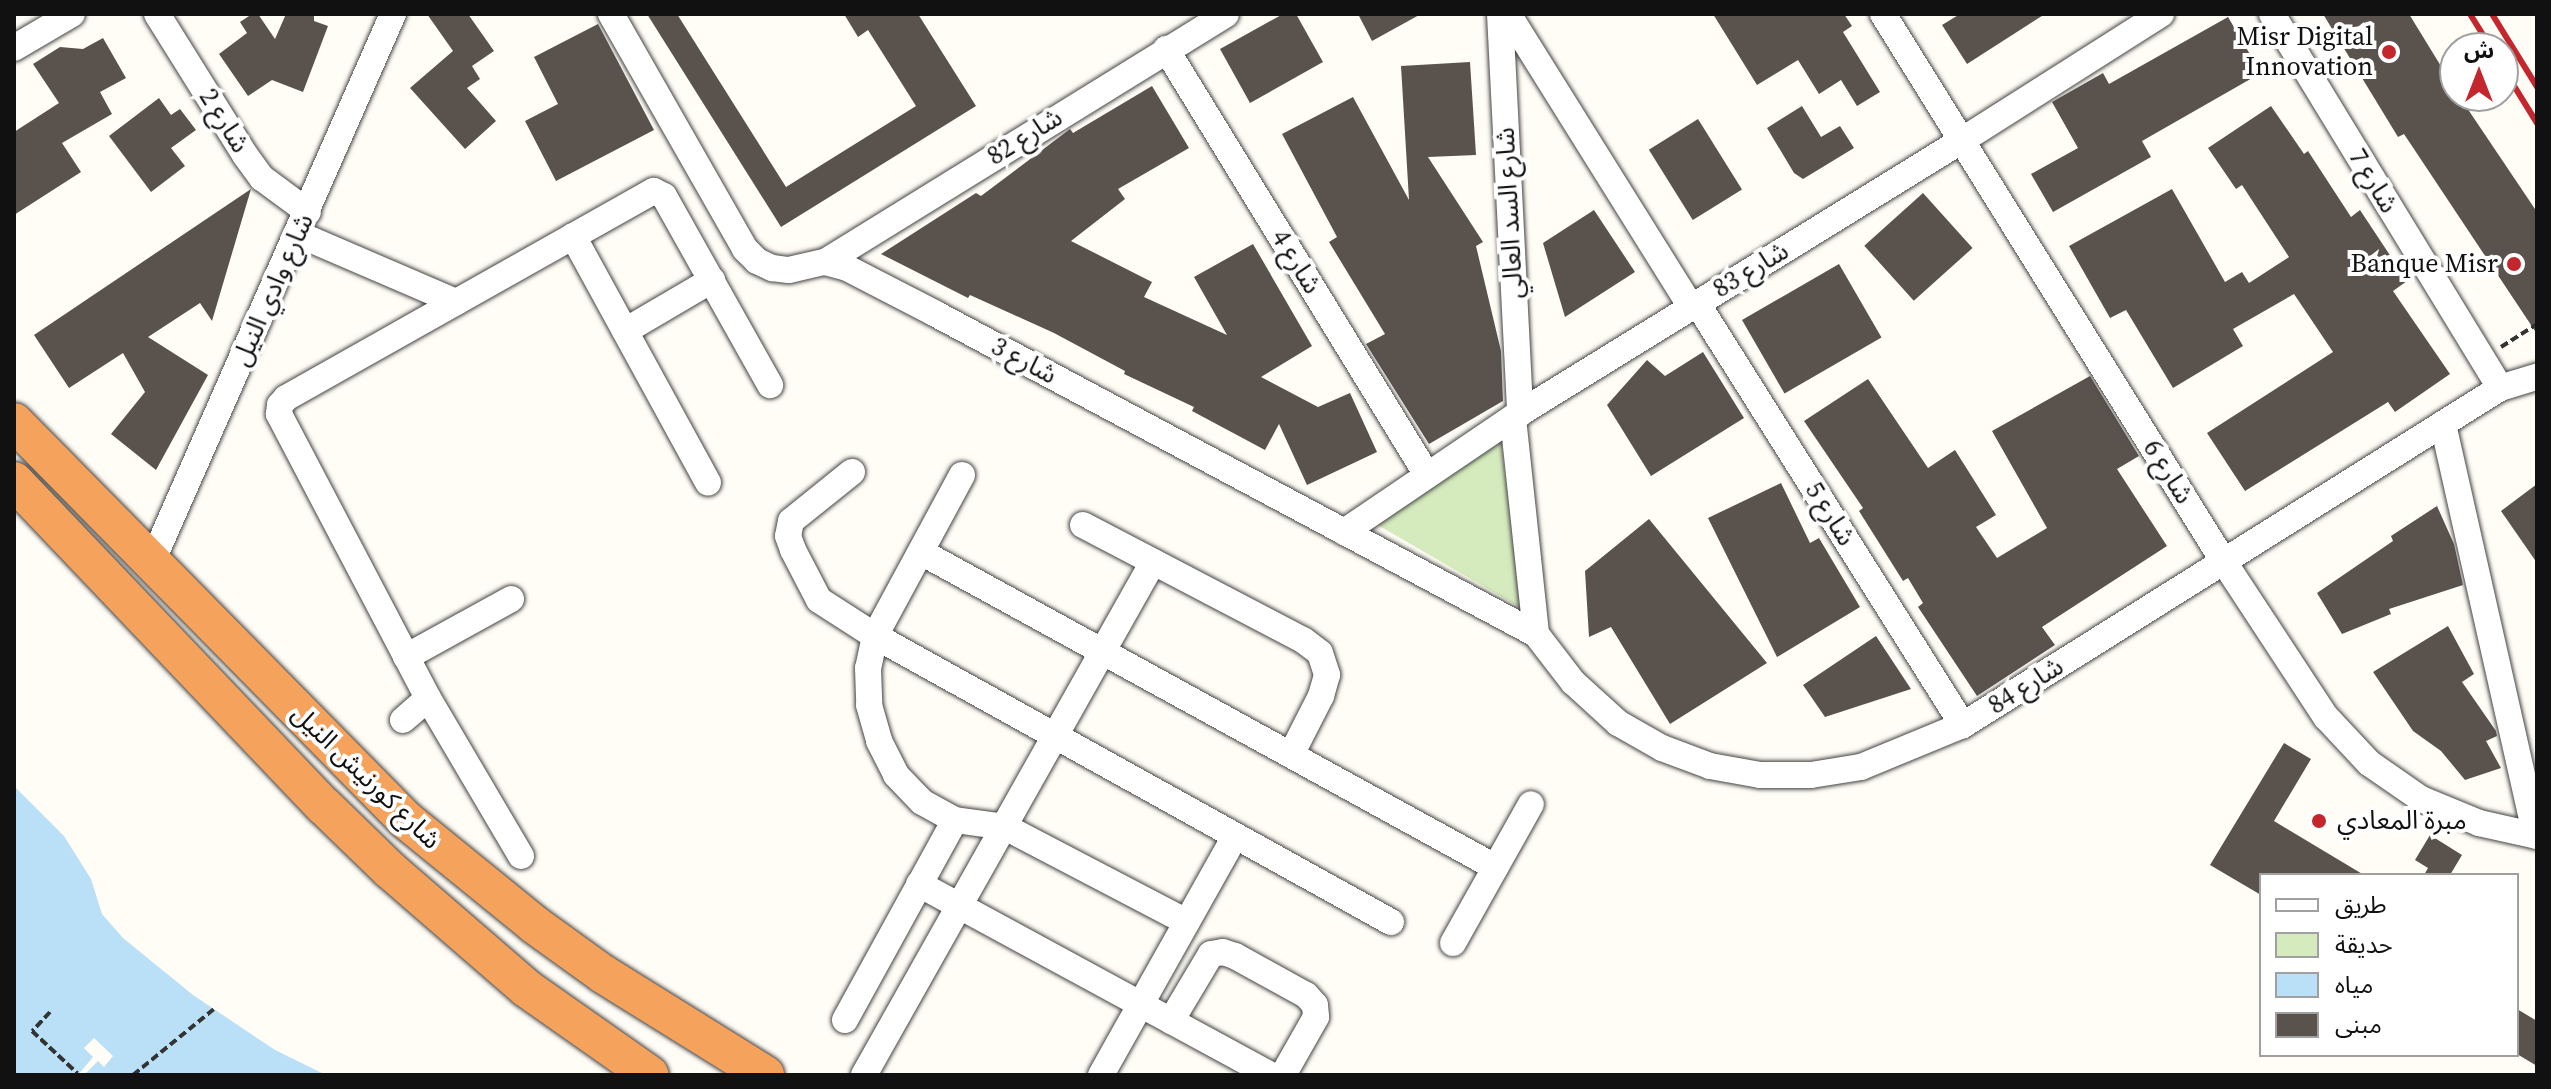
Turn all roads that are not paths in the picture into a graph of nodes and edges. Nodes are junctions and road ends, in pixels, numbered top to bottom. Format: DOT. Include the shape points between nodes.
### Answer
graph roads {
  1 [pos="72,14"];
  2 [pos="157,14"];
  3 [pos="393,14"];
  4 [pos="611,14"];
  5 [pos="1500,14"];
  6 [pos="1508,14"];
  7 [pos="1883,14"];
  8 [pos="2161,14"];
  9 [pos="2272,14"];
  10 [pos="1223,15"];
  11 [pos="14,48"];
  12 [pos="1166,49"];
  13 [pos="1961,141"];
  14 [pos="303,223"];
  15 [pos="573,236"];
  16 [pos="825,262"];
  17 [pos="712,280"];
  18 [pos="456,302"];
  19 [pos="1694,305"];
  20 [pos="625,331"];
  21 [pos="2537,377"];
  22 [pos="770,385"];
  23 [pos="2500,388"];
  24 [pos="1516,415"];
  25 [pos="14,422"];
  26 [pos="2443,424"];
  27 [pos="852,472"];
  28 [pos="962,475"];
  29 [pos="1427,475"];
  30 [pos="14,481"];
  31 [pos="708,483"];
  32 [pos="1083,525"];
  33 [pos="1344,532"];
  34 [pos="921,552"];
  35 [pos="1153,562"];
  36 [pos="2224,562"];
  37 [pos="151,564"];
  38 [pos="511,599"];
  39 [pos="1536,634"];
  40 [pos="875,636"];
  41 [pos="1103,651"];
  42 [pos="406,657"];
  43 [pos="428,698"];
  44 [pos="403,720"];
  45 [pos="1963,725"];
  46 [pos="1056,736"];
  47 [pos="1291,755"];
  48 [pos="1531,804"];
  49 [pos="955,820"];
  50 [pos="1005,827"];
  51 [pos="1235,836"];
  52 [pos="2536,836"];
  53 [pos="521,856"];
  54 [pos="1495,867"];
  55 [pos="919,884"];
  56 [pos="960,907"];
  57 [pos="1187,922"];
  58 [pos="1391,922"];
  59 [pos="1453,943"];
  60 [pos="1141,1004"];
  61 [pos="845,1020"];
  62 [pos="1171,1021"];
  63 [pos="650,1075"];
  64 [pos="765,1075"];
  65 [pos="864,1075"];
  66 [pos="1101,1075"];
  67 [pos="1271,1075"];
  68 [pos="1283,1075"];
  1 -- 11 [label="street"];
  2 -- 14 [label="street, شارع 2" via="245,155"];
  3 -- 14 [label="street, شارع وادي النيل"];
  4 -- 16 [label="street" via="745,249 772,268"];
  5 -- 24 [label="street, شارع السد العالي"];
  6 -- 19 [label="street, شارع 5"];
  7 -- 13 [label="street, شارع 6"];
  8 -- 13 [label="street, شارع 83"];
  9 -- 23 [label="street, شارع 7"];
  10 -- 12 [label="street, شارع 82"];
  12 -- 16 [label="street, شارع 82"];
  12 -- 29 [label="street, شارع 4"];
  13 -- 19 [label="street, شارع 83"];
  13 -- 36 [label="street, شارع 6"];
  14 -- 18 [label="street, شارع 2"];
  14 -- 37 [label="street, شارع وادي النيل"];
  15 -- 17 [label="street" via="660,191"];
  15 -- 18 [label="street"];
  15 -- 20 [label="street"];
  16 -- 33 [label="street, شارع 3" via="893,291"];
  17 -- 20 [label="street"];
  17 -- 22 [label="street"];
  18 -- 42 [label="street" via="280,405 279,414"];
  19 -- 24 [label="street, شارع 83"];
  19 -- 45 [label="street, شارع 5"];
  20 -- 31 [label="street"];
  21 -- 23 [label="street, شارع 84"];
  23 -- 26 [label="street, شارع 84"];
  24 -- 29 [label="street, شارع 83"];
  24 -- 39 [label="street, شارع السد العالي"];
  25 -- 37 [label="highway, شارع كورنيش النيل"];
  26 -- 36 [label="street, شارع 84"];
  26 -- 52 [label="street"];
  27 -- 40 [label="street" via="801,510 791,521 788,536 819,600"];
  28 -- 34 [label="street"];
  29 -- 33 [label="street, شارع 83"];
  30 -- 63 [label="highway, شارع كورنيش النيل" via="390,870 526,988"];
  32 -- 35 [label="street"];
  33 -- 39 [label="street, شارع 3"];
  34 -- 40 [label="street"];
  34 -- 41 [label="street"];
  35 -- 41 [label="street"];
  35 -- 47 [label="street" via="1320,653 1327,675"];
  36 -- 45 [label="street, شارع 84"];
  36 -- 52 [label="street, شارع 6" via="2326,717 2369,763 2421,799 2479,823"];
  37 -- 64 [label="highway, شارع كورنيش النيل" via="406,820 470,874 603,974"];
  38 -- 42 [label="street"];
  39 -- 45 [label="street, شارع 84" via="1573,682 1618,723 1662,748 1710,766 1760,775 1861,767"];
  40 -- 46 [label="street"];
  40 -- 49 [label="street" via="868,668 869,705 879,741 896,775 922,802"];
  41 -- 46 [label="street"];
  41 -- 47 [label="street"];
  42 -- 43 [label="street"];
  43 -- 44 [label="street"];
  43 -- 53 [label="street"];
  46 -- 50 [label="street"];
  46 -- 51 [label="street"];
  47 -- 54 [label="street"];
  48 -- 54 [label="street"];
  49 -- 50 [label="street"];
  49 -- 55 [label="street"];
  50 -- 56 [label="street"];
  50 -- 57 [label="street"];
  51 -- 57 [label="street"];
  51 -- 58 [label="street"];
  54 -- 59 [label="street"];
  55 -- 56 [label="street"];
  55 -- 61 [label="street"];
  56 -- 60 [label="street"];
  56 -- 65 [label="street"];
  57 -- 60 [label="street"];
  60 -- 62 [label="street"];
  60 -- 66 [label="street"];
  62 -- 67 [label="street"];
  62 -- 68 [label="street" via="1211,954 1235,956 1315,1005 1316,1017"];
}
